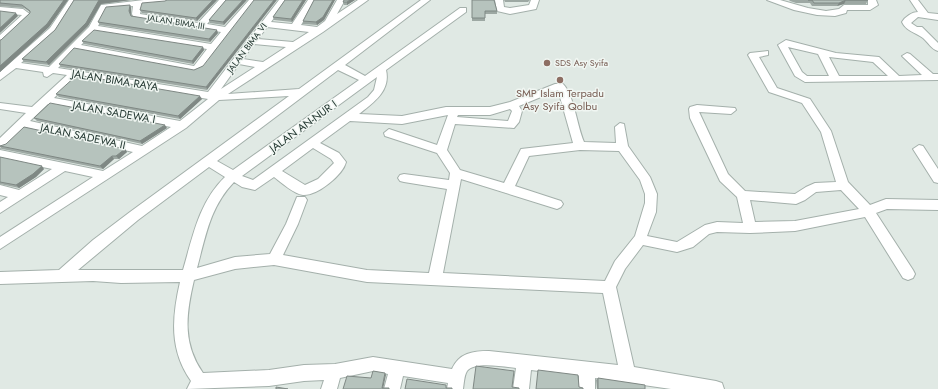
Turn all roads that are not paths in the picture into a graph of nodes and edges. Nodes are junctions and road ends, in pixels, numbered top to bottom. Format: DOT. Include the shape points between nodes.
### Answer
graph roads {
  1 [pos="73,0"];
  2 [pos="166,0"];
  3 [pos="224,0"];
  4 [pos="253,0"];
  5 [pos="283,0"];
  6 [pos="312,0"];
  7 [pos="341,0"];
  8 [pos="364,0"];
  9 [pos="426,0"];
  10 [pos="463,0"];
  11 [pos="499,0"];
  12 [pos="535,0"];
  13 [pos="771,0"];
  14 [pos="801,0"];
  15 [pos="837,0"];
  16 [pos="872,0"];
  17 [pos="914,0"];
  18 [pos="138,3"];
  19 [pos="844,8"];
  20 [pos="0,10"];
  21 [pos="463,10"];
  22 [pos="808,10"];
  23 [pos="23,12"];
  24 [pos="924,14"];
  25 [pos="938,16"];
  26 [pos="463,21"];
  27 [pos="329,23"];
  28 [pos="264,24"];
  29 [pos="200,26"];
  30 [pos="295,27"];
  31 [pos="93,28"];
  32 [pos="229,30"];
  33 [pos="320,30"];
  34 [pos="0,32"];
  35 [pos="0,40"];
  36 [pos="252,41"];
  37 [pos="295,45"];
  38 [pos="75,47"];
  39 [pos="213,47"];
  40 [pos="938,48"];
  41 [pos="764,53"];
  42 [pos="822,53"];
  43 [pos="907,56"];
  44 [pos="237,61"];
  45 [pos="265,65"];
  46 [pos="337,65"];
  47 [pos="6,69"];
  48 [pos="380,70"];
  49 [pos="48,73"];
  50 [pos="934,77"];
  51 [pos="69,78"];
  52 [pos="836,79"];
  53 [pos="896,79"];
  54 [pos="366,80"];
  55 [pos="299,92"];
  56 [pos="212,98"];
  57 [pos="46,100"];
  58 [pos="513,105"];
  59 [pos="0,106"];
  60 [pos="731,110"];
  61 [pos="34,111"];
  62 [pos="453,116"];
  63 [pos="347,117"];
  64 [pos="21,124"];
  65 [pos="182,125"];
  66 [pos="620,127"];
  67 [pos="389,133"];
  68 [pos="2,140"];
  69 [pos="312,143"];
  70 [pos="580,146"];
  71 [pos="622,147"];
  72 [pos="919,148"];
  73 [pos="144,150"];
  74 [pos="441,150"];
  75 [pos="0,154"];
  76 [pos="209,161"];
  77 [pos="63,167"];
  78 [pos="274,172"];
  79 [pos="103,175"];
  80 [pos="233,176"];
  81 [pos="404,178"];
  82 [pos="454,179"];
  83 [pos="938,179"];
  84 [pos="843,184"];
  85 [pos="508,188"];
  86 [pos="0,190"];
  87 [pos="21,194"];
  88 [pos="743,195"];
  89 [pos="301,200"];
  90 [pos="558,204"];
  91 [pos="938,205"];
  92 [pos="0,208"];
  93 [pos="868,211"];
  94 [pos="750,228"];
  95 [pos="640,239"];
  96 [pos="0,244"];
  97 [pos="274,259"];
  98 [pos="908,274"];
  99 [pos="63,275"];
  100 [pos="188,276"];
  101 [pos="0,278"];
  102 [pos="435,278"];
  103 [pos="609,287"];
  104 [pos="524,362"];
  105 [pos="397,367"];
  106 [pos="587,369"];
  107 [pos="335,372"];
  108 [pos="628,374"];
  109 [pos="456,383"];
  110 [pos="650,383"];
  111 [pos="197,384"];
  112 [pos="266,384"];
  113 [pos="329,389"];
  114 [pos="392,389"];
  115 [pos="521,389"];
  116 [pos="587,389"];
  117 [pos="716,389"];
  1 -- 47 [label="street" via="53,30"];
  2 -- 18 [label="street"];
  3 -- 29 [label="street"];
  4 -- 32 [label="street"];
  5 -- 28 [label="street, JALAN BIMA VI"];
  6 -- 30 [label="street"];
  7 -- 27 [label="street"];
  8 -- 27 [label="street"];
  9 -- 46 [label="street"];
  10 -- 21 [label="street"];
  11 -- 12 [label="street" via="500,8 504,11 526,10 534,6"];
  13 -- 22 [label="street"];
  14 -- 22 [label="street"];
  15 -- 19 [label="street"];
  16 -- 19 [label="street" via="874,4 870,7"];
  17 -- 24 [label="street"];
  18 -- 29 [label="street, JALAN BIMA III" via="137,16"];
  18 -- 31 [label="street" via="104,7"];
  19 -- 22 [label="street" via="840,12 831,13"];
  20 -- 23 [label="street"];
  21 -- 26 [label="street"];
  21 -- 48 [label="street, JALAN AN-NUR I"];
  23 -- 34 [label="street"];
  23 -- 35 [label="street" via="28,15"];
  24 -- 25 [label="street"];
  24 -- 40 [label="street" via="916,14 909,19"];
  27 -- 33 [label="street"];
  28 -- 30 [label="street"];
  28 -- 36 [label="street, JALAN BIMA VI"];
  29 -- 32 [label="street, JALAN BIMA III"];
  30 -- 33 [label="street"];
  31 -- 38 [label="street"];
  31 -- 39 [label="street"];
  32 -- 39 [label="street"];
  33 -- 37 [label="street"];
  36 -- 37 [label="street"];
  36 -- 44 [label="street, JALAN BIMA VI"];
  37 -- 45 [label="street"];
  38 -- 39 [label="street" via="195,69"];
  38 -- 49 [label="street"];
  41 -- 84 [label="street" via="753,54 771,88 787,96 806,100 823,124 832,144 834,163"];
  42 -- 52 [label="street"];
  42 -- 52 [label="street" via="783,45 800,77"];
  42 -- 53 [label="street" via="876,59"];
  43 -- 50 [label="street"];
  44 -- 45 [label="street"];
  44 -- 56 [label="street, JALAN BIMA VI"];
  45 -- 56 [label="street"];
  46 -- 54 [label="street"];
  46 -- 55 [label="street"];
  47 -- 49 [label="street, JALAN BIMA RAYA"];
  48 -- 54 [label="street, JALAN AN-NUR I"];
  48 -- 63 [label="street" via="382,77 375,97"];
  49 -- 51 [label="street, JALAN BIMA RAYA"];
  49 -- 56 [label="street, JALAN BIMA RAYA"];
  50 -- 53 [label="street"];
  51 -- 56 [label="street, JALAN BIMA RAYA"];
  51 -- 57 [label="street"];
  52 -- 53 [label="street"];
  54 -- 80 [label="street, JALAN AN-NUR I"];
  55 -- 56 [label="street"];
  55 -- 76 [label="street"];
  56 -- 65 [label="street"];
  57 -- 61 [label="street"];
  57 -- 65 [label="street, JALAN SADEWA I"];
  58 -- 62 [label="street" via="487,112"];
  58 -- 62 [label="street" via="516,111 514,122 510,125"];
  58 -- 70 [label="street" via="559,86 563,90"];
  59 -- 61 [label="street"];
  60 -- 88 [label="street" via="697,108 694,109 694,113 697,125 708,140 724,178 732,188"];
  61 -- 64 [label="street"];
  62 -- 63 [label="street" via="402,120"];
  62 -- 74 [label="street"];
  63 -- 69 [label="street"];
  64 -- 68 [label="street"];
  64 -- 73 [label="street, JALAN SADEWA II"];
  65 -- 73 [label="street"];
  66 -- 71 [label="street"];
  67 -- 74 [label="street"];
  69 -- 78 [label="street"];
  69 -- 78 [label="street" via="335,156 340,162 317,186 303,190"];
  70 -- 71 [label="street"];
  70 -- 85 [label="street" via="525,152"];
  71 -- 95 [label="street" via="640,168 650,195 651,204"];
  72 -- 83 [label="street"];
  73 -- 79 [label="street"];
  74 -- 82 [label="street"];
  75 -- 77 [label="street"];
  76 -- 80 [label="street"];
  76 -- 99 [label="street" via="118,227"];
  77 -- 79 [label="street"];
  77 -- 87 [label="street"];
  78 -- 80 [label="street" via="252,185"];
  79 -- 96 [label="street"];
  80 -- 100 [label="street, JALAN AN-NUR I" via="213,198"];
  81 -- 82 [label="street"];
  82 -- 85 [label="street"];
  82 -- 102 [label="street"];
  84 -- 88 [label="street" via="812,189 796,199"];
  84 -- 93 [label="street"];
  85 -- 90 [label="street"];
  86 -- 87 [label="street"];
  87 -- 92 [label="street"];
  88 -- 94 [label="street"];
  89 -- 97 [label="street"];
  91 -- 93 [label="street" via="886,204"];
  93 -- 94 [label="street" via="800,225"];
  93 -- 98 [label="street"];
  94 -- 95 [label="street" via="711,228 677,248"];
  95 -- 103 [label="street" via="620,265"];
  97 -- 100 [label="street" via="235,263"];
  97 -- 102 [label="street" via="372,276 403,279"];
  99 -- 100 [label="street"];
  99 -- 101 [label="street"];
  100 -- 111 [label="street, JALAN AN-NUR I" via="180,331 186,358"];
  102 -- 103 [label="street"];
  103 -- 108 [label="street"];
  104 -- 106 [label="street"];
  104 -- 109 [label="street" via="489,358 469,359 461,365"];
  104 -- 115 [label="street"];
  105 -- 107 [label="street" via="373,364"];
  105 -- 109 [label="street"];
  105 -- 114 [label="street"];
  106 -- 108 [label="street"];
  106 -- 116 [label="street"];
  107 -- 112 [label="street" via="304,373"];
  107 -- 113 [label="street"];
  108 -- 110 [label="street"];
  110 -- 117 [label="street"];
  111 -- 112 [label="street" via="210,381"];
}
